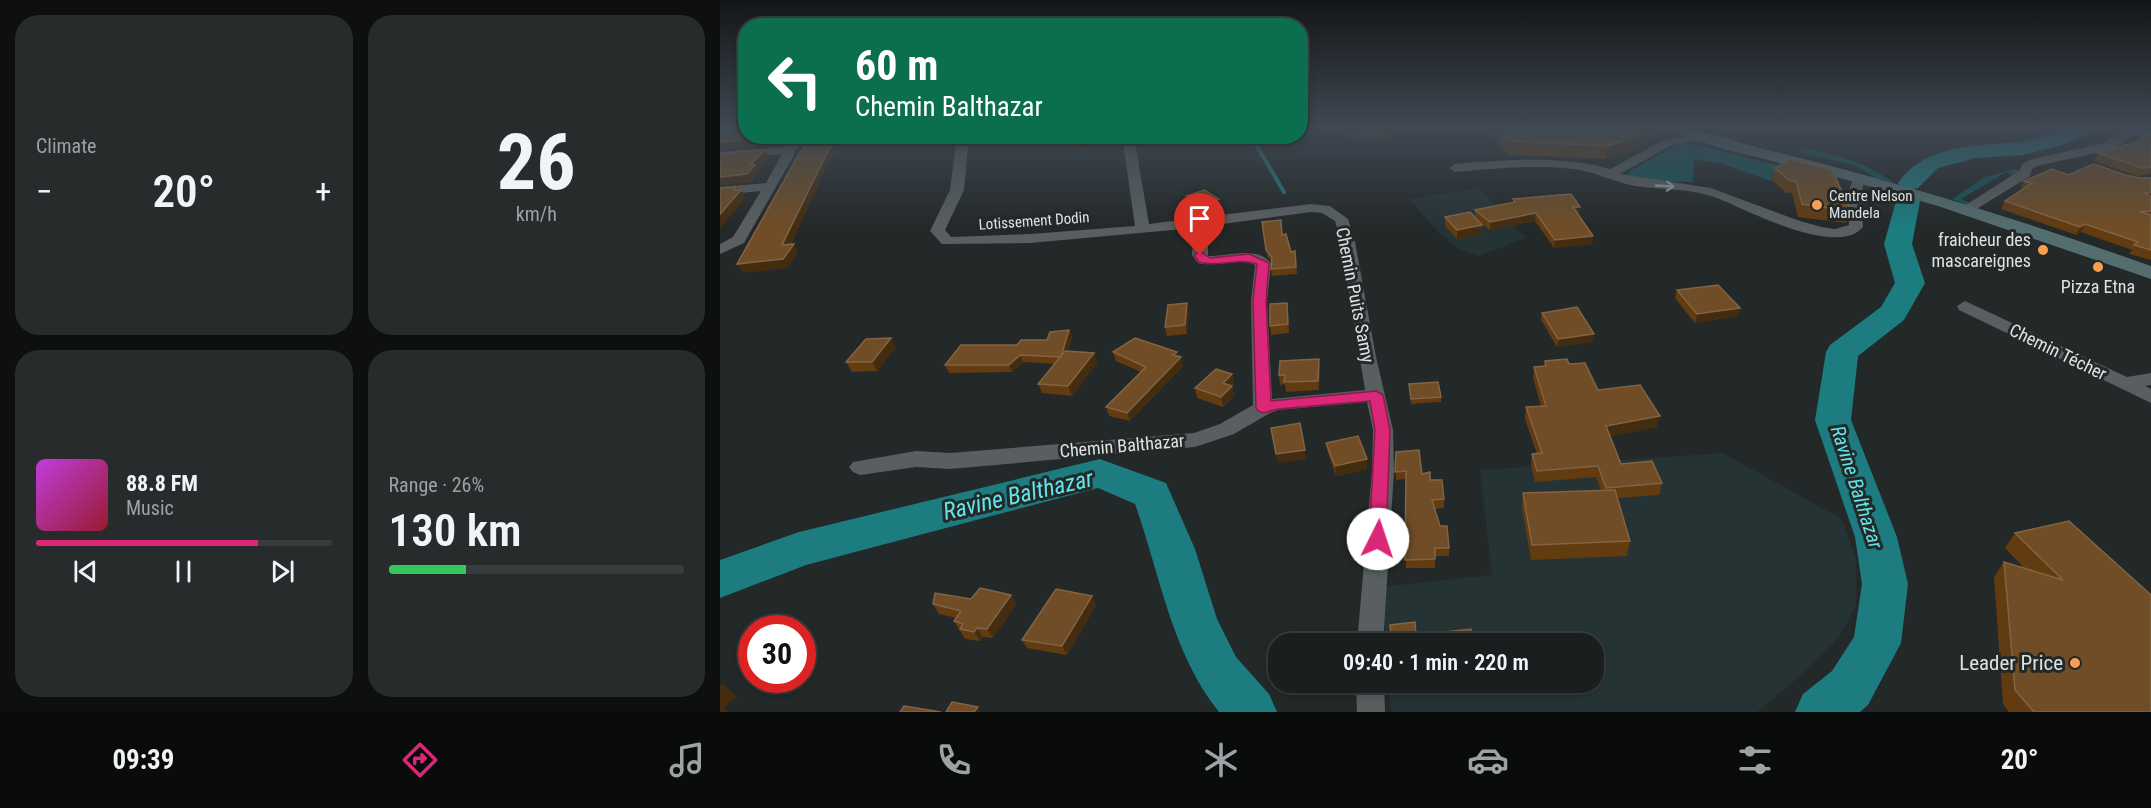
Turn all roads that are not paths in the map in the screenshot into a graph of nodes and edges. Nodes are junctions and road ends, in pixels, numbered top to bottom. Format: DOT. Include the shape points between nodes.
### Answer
graph roads {
  1 [pos="784,161"];
  2 [pos="960,161"];
  3 [pos="1132,161"];
  4 [pos="1632,161"];
  5 [pos="1774,161"];
  6 [pos="1790,161"];
  7 [pos="2040,161"];
  8 [pos="2077,161"];
  9 [pos="2091,166"];
  10 [pos="1455,168"];
  11 [pos="1612,174"];
  12 [pos="1858,182"];
  13 [pos="770,186"];
  14 [pos="720,191"];
  15 [pos="1920,196"];
  16 [pos="1965,210"];
  17 [pos="1202,224"];
  18 [pos="1143,229"];
  19 [pos="720,250"];
  20 [pos="2151,273"];
  21 [pos="1965,306"];
  22 [pos="2151,379"];
  23 [pos="2124,384"];
  24 [pos="1376,395"];
  25 [pos="2151,397"];
  26 [pos="1263,408"];
  27 [pos="860,467"];
  28 [pos="1371,633"];
  29 [pos="1370,693"];
  30 [pos="1371,712"];
  1 -- 13 [label="street"];
  2 -- 18 [label="street, Lotissement Dodin" via="957,190 937,231 947,241 982,242"];
  3 -- 18 [label="street"];
  4 -- 11 [label="street"];
  5 -- 12 [label="main road"];
  6 -- 15 [label="main road"];
  7 -- 16 [label="street"];
  8 -- 9 [label="street"];
  10 -- 11 [label="street" via="1513,164 1578,166"];
  11 -- 12 [label="street, one-way" via="1639,184 1698,189 1807,229 1837,232 1856,227 1854,196"];
  12 -- 15 [label="main road"];
  13 -- 14 [label="street"];
  13 -- 19 [label="street" via="739,240"];
  15 -- 16 [label="main road"];
  16 -- 20 [label="main road"];
  17 -- 18 [label="street, Chemin Puits Samy"];
  17 -- 24 [label="street, Chemin Puits Samy" via="1311,208 1325,209 1341,219"];
  17 -- 26 [label="street" via="1203,260 1249,257 1263,263 1259,301"];
  21 -- 23 [label="street, Chemin Técher"];
  22 -- 23 [label="street"];
  23 -- 25 [label="street, Chemin Técher"];
  24 -- 26 [label="street, Chemin Balthazar"];
  24 -- 28 [label="street, Chemin Puits Samy" via="1383,430 1383,471"];
  26 -- 27 [label="street, Chemin Balthazar" via="1227,429 1195,440 950,461 916,459"];
  29 -- 30 [label="street"];
}
